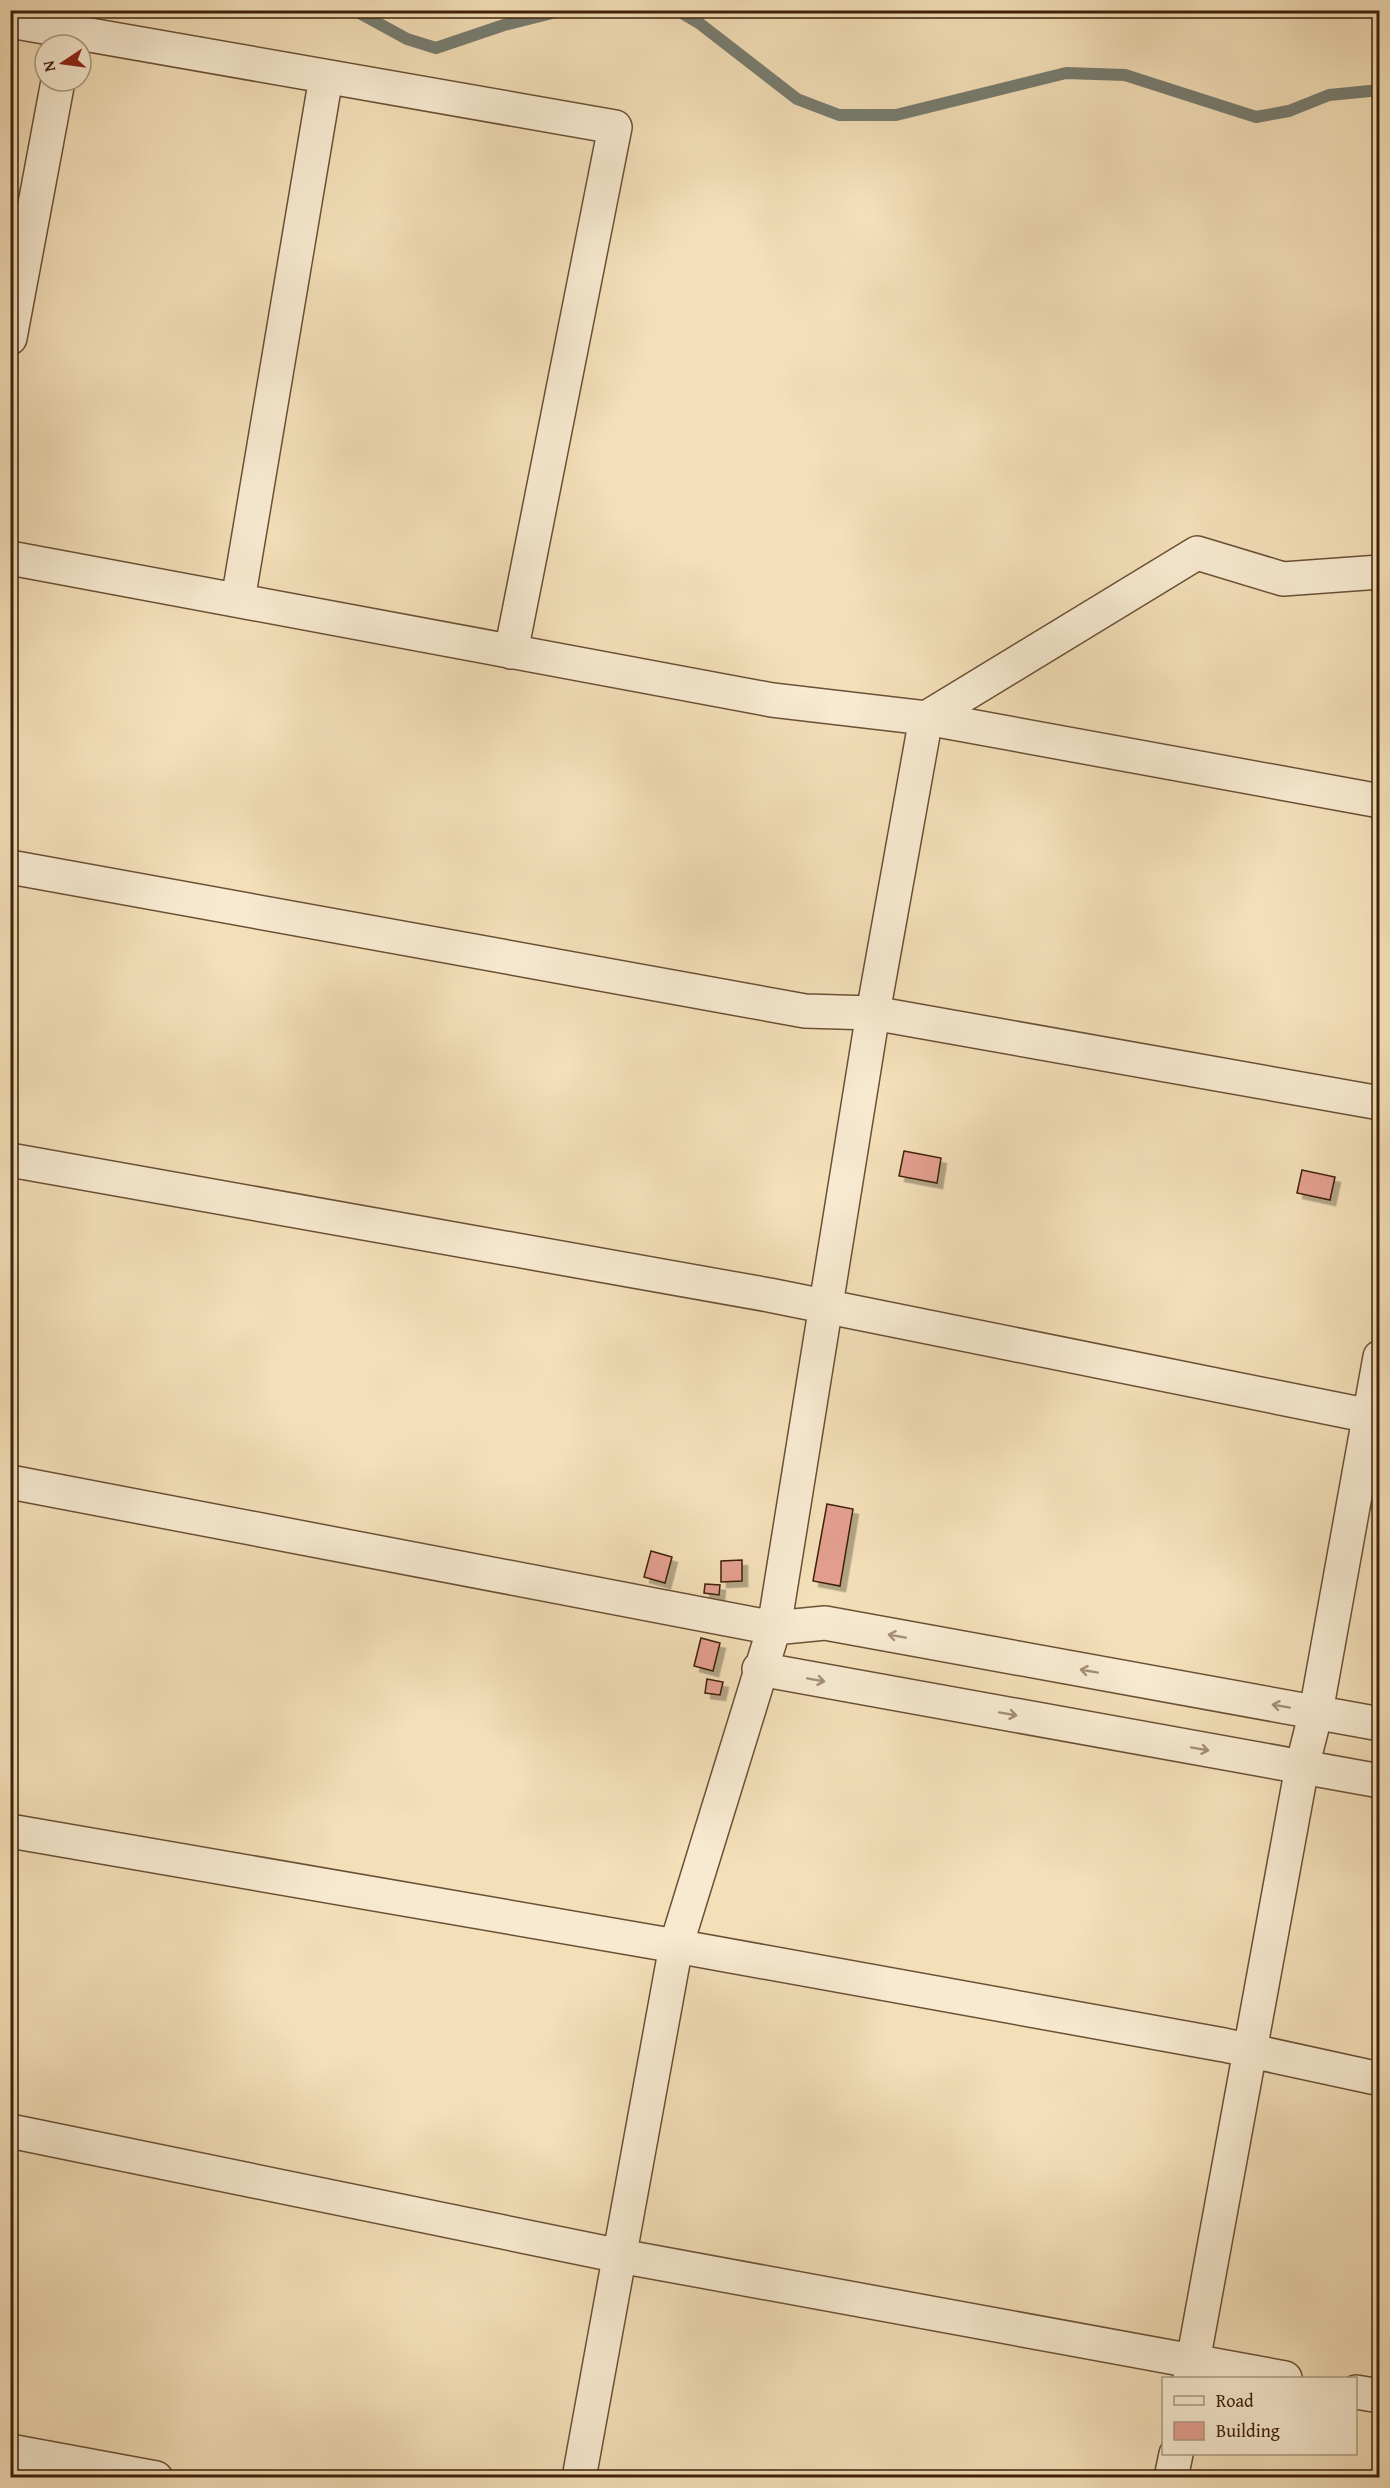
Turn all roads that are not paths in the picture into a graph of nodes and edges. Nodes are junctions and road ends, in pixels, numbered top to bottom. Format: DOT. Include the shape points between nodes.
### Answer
graph roads {
  1 [pos="10,21"];
  2 [pos="50,33"];
  3 [pos="93,42"];
  4 [pos="326,77"];
  5 [pos="56,93"];
  6 [pos="10,338"];
  7 [pos="10,558"];
  8 [pos="1380,572"];
  9 [pos="238,600"];
  10 [pos="511,652"];
  11 [pos="926,718"];
  12 [pos="1380,801"];
  13 [pos="10,867"];
  14 [pos="873,1013"];
  15 [pos="1380,1103"];
  16 [pos="10,1160"];
  17 [pos="827,1308"];
  18 [pos="1380,1357"];
  19 [pos="1374,1417"];
  20 [pos="10,1482"];
  21 [pos="774,1628"];
  22 [pos="759,1669"];
  23 [pos="1316,1712"];
  24 [pos="1380,1724"];
  25 [pos="1302,1767"];
  26 [pos="1380,1781"];
  27 [pos="10,1831"];
  28 [pos="676,1946"];
  29 [pos="1251,2051"];
  30 [pos="1380,2079"];
  31 [pos="10,2131"];
  32 [pos="620,2256"];
  33 [pos="1191,2370"];
  34 [pos="1264,2377"];
  35 [pos="1357,2392"];
  36 [pos="1380,2396"];
  37 [pos="10,2451"];
  38 [pos="1176,2455"];
  39 [pos="156,2478"];
  40 [pos="579,2478"];
  41 [pos="1171,2478"];
  1 -- 2 [label="street"];
  3 -- 4 [label="street"];
  4 -- 9 [label="street"];
  4 -- 10 [label="street" via="615,128"];
  5 -- 6 [label="street"];
  7 -- 9 [label="street"];
  8 -- 11 [label="street" via="1283,579 1197,553"];
  9 -- 10 [label="street"];
  10 -- 11 [label="street" via="772,700"];
  11 -- 12 [label="street"];
  11 -- 14 [label="street"];
  13 -- 14 [label="street" via="805,1011"];
  14 -- 15 [label="street"];
  14 -- 17 [label="street"];
  16 -- 17 [label="street" via="769,1294"];
  17 -- 19 [label="street"];
  17 -- 21 [label="street"];
  18 -- 19 [label="street"];
  19 -- 23 [label="street"];
  20 -- 21 [label="street"];
  21 -- 22 [label="street"];
  23 -- 21 [label="street, one-way" via="825,1623"];
  22 -- 25 [label="street, one-way"];
  22 -- 28 [label="street"];
  23 -- 24 [label="street"];
  23 -- 25 [label="street"];
  25 -- 26 [label="street"];
  25 -- 29 [label="street"];
  27 -- 28 [label="street"];
  28 -- 29 [label="street"];
  28 -- 32 [label="street"];
  29 -- 30 [label="street"];
  29 -- 33 [label="street"];
  31 -- 32 [label="street"];
  32 -- 33 [label="street"];
  32 -- 40 [label="street"];
  33 -- 34 [label="street"];
  35 -- 36 [label="street"];
  37 -- 39 [label="street"];
  38 -- 41 [label="street"];
}
